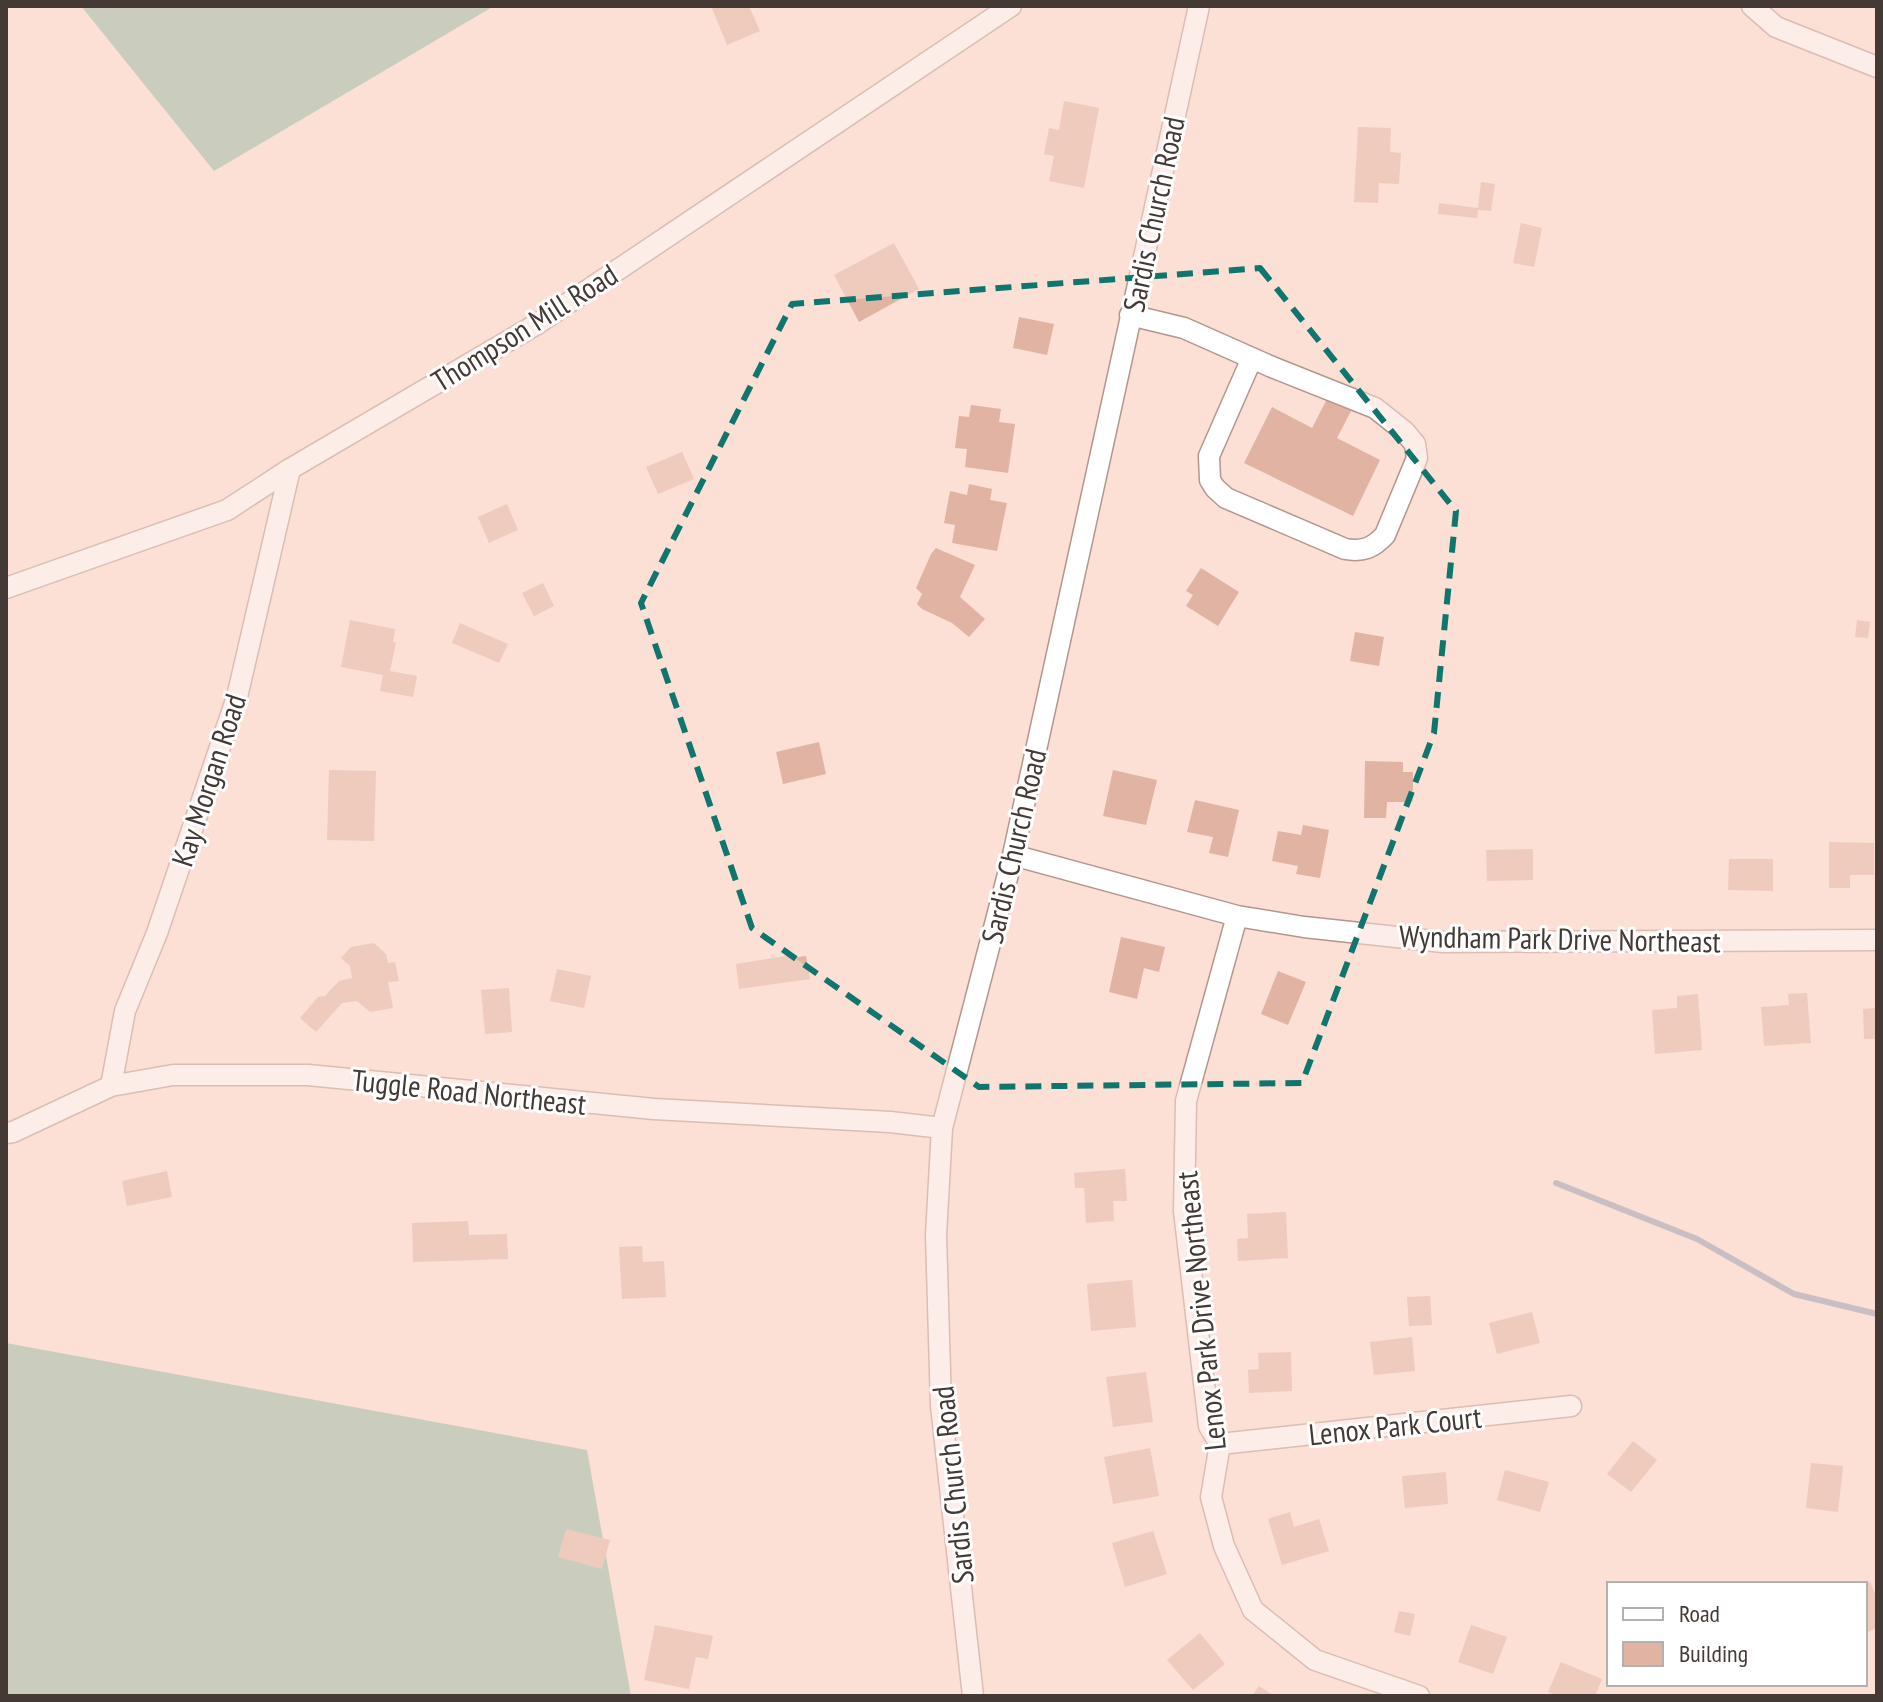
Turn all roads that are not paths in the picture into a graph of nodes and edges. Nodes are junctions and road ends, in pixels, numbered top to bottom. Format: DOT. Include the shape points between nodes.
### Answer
graph roads {
  1 [pos="1011,6"];
  2 [pos="1199,6"];
  3 [pos="1752,6"];
  4 [pos="1877,67"];
  5 [pos="1130,315"];
  6 [pos="1252,358"];
  7 [pos="290,469"];
  8 [pos="6,588"];
  9 [pos="1013,855"];
  10 [pos="1237,916"];
  11 [pos="1877,940"];
  12 [pos="111,1086"];
  13 [pos="942,1128"];
  14 [pos="6,1133"];
  15 [pos="1571,1406"];
  16 [pos="1220,1444"];
  17 [pos="973,1696"];
  18 [pos="1419,1696"];
  1 -- 7 [label="street, Thompson Mill Road" via="537,324"];
  2 -- 5 [label="street, Sardis Church Road"];
  3 -- 4 [label="street" via="1776,27"];
  5 -- 6 [label="street" via="1184,328"];
  5 -- 9 [label="street, Sardis Church Road"];
  6 -- 6 [label="street" via="1375,408 1415,444 1417,458 1409,480 1376,544 1345,549 1226,498 1215,488 1209,456"];
  7 -- 8 [label="street, Thompson Mill Road" via="227,510"];
  7 -- 12 [label="street, Kay Morgan Road" via="237,697 125,1011"];
  9 -- 10 [label="street, Wyndham Park Drive Northeast"];
  9 -- 13 [label="street, Sardis Church Road"];
  10 -- 11 [label="street, Wyndham Park Drive Northeast" via="1443,942"];
  10 -- 16 [label="street, Lenox Park Drive Northeast" via="1186,1101 1184,1211 1209,1426"];
  12 -- 13 [label="street, Tuggle Road Northeast" via="173,1075 308,1075 654,1109"];
  12 -- 14 [label="street, Tuggle Road Northeast"];
  13 -- 17 [label="street, Sardis Church Road" via="936,1235 941,1406"];
  15 -- 16 [label="street, Lenox Park Court"];
  16 -- 18 [label="street, Lenox Park Drive Northeast" via="1211,1497 1224,1546 1253,1610 1315,1660"];
}
